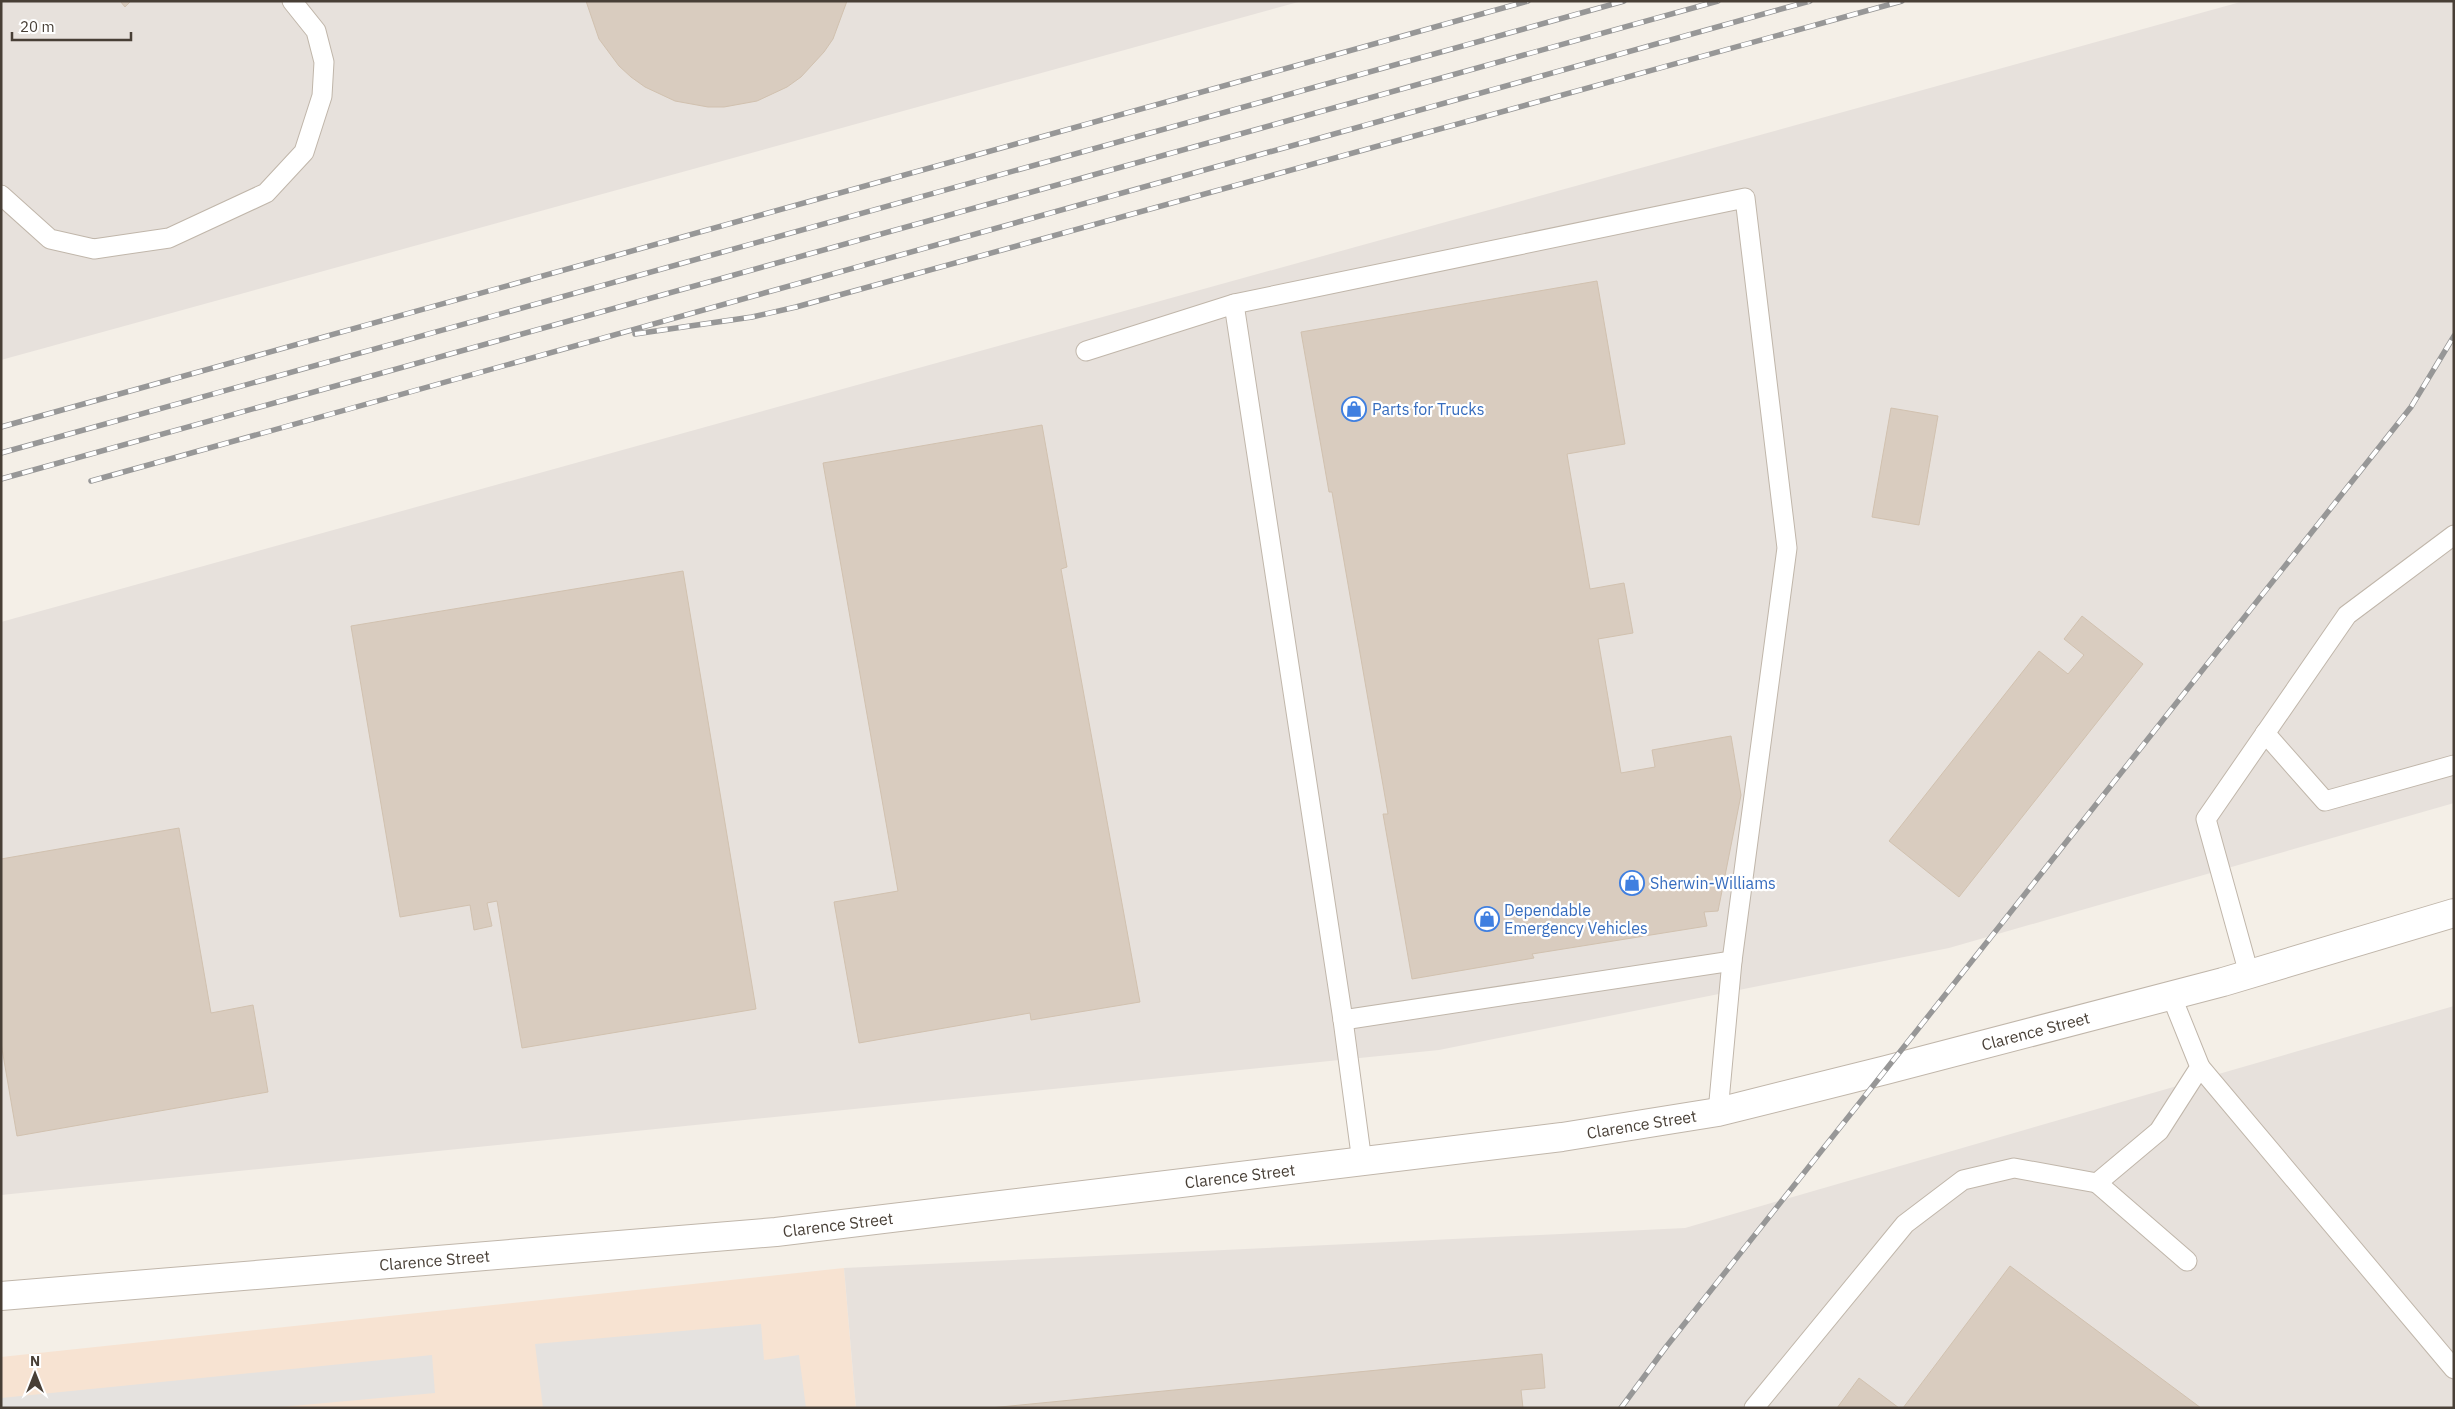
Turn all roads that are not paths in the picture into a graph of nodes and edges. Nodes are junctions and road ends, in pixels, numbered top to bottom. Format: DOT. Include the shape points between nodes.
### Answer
graph roads {
  1 [pos="292,1"];
  2 [pos="1,195"];
  3 [pos="1234,304"];
  4 [pos="1086,351"];
  5 [pos="2454,535"];
  6 [pos="2265,734"];
  7 [pos="2454,764"];
  8 [pos="2454,913"];
  9 [pos="1732,961"];
  10 [pos="2249,974"];
  11 [pos="2171,995"];
  12 [pos="1343,1020"];
  13 [pos="2200,1067"];
  14 [pos="1718,1112"];
  15 [pos="1362,1162"];
  16 [pos="2097,1183"];
  17 [pos="2187,1261"];
  18 [pos="1,1296"];
  19 [pos="2454,1369"];
  20 [pos="1754,1408"];
  1 -- 2 [label="lane" via="316,31 324,62 322,96 304,152 266,193 169,238 94,249 50,239"];
  3 -- 4 [label="lane"];
  3 -- 9 [label="lane" via="1745,198 1787,548"];
  3 -- 12 [label="lane"];
  5 -- 6 [label="lane" via="2347,615"];
  6 -- 7 [label="lane" via="2326,801"];
  6 -- 10 [label="lane" via="2206,819"];
  8 -- 10 [label="street, Clarence Street"];
  9 -- 12 [label="lane"];
  9 -- 14 [label="lane"];
  10 -- 11 [label="street, Clarence Street"];
  11 -- 13 [label="lane"];
  11 -- 14 [label="street, Clarence Street"];
  12 -- 15 [label="lane"];
  13 -- 16 [label="lane" via="2159,1131"];
  13 -- 19 [label="lane"];
  14 -- 15 [label="street, Clarence Street" via="1562,1137"];
  15 -- 18 [label="street, Clarence Street" via="776,1232"];
  16 -- 17 [label="lane"];
  16 -- 20 [label="lane" via="2014,1168 1963,1180 1905,1224"];
}
